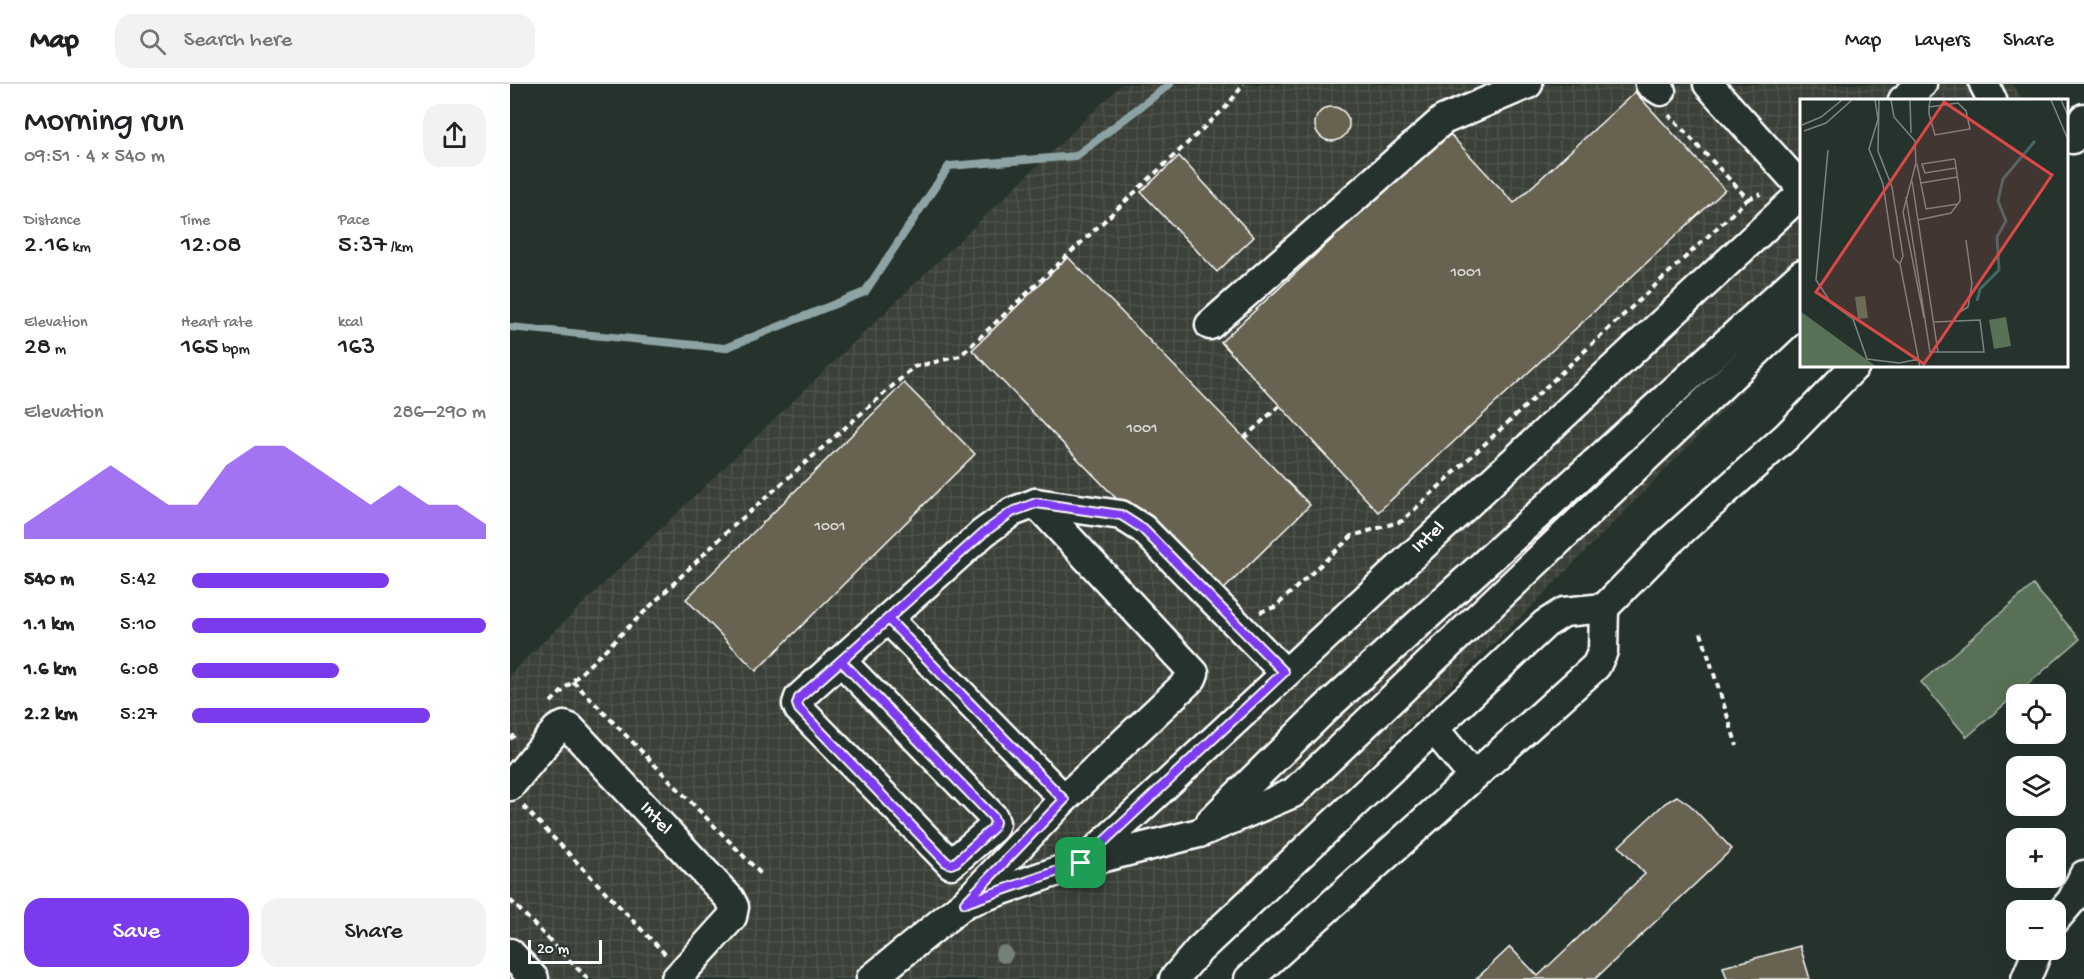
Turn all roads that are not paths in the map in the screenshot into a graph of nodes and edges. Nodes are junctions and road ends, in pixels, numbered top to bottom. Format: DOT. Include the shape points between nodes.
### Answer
graph roads {
  1 [pos="1528,84"];
  2 [pos="1708,84"];
  3 [pos="1922,84"];
  4 [pos="1984,84"];
  5 [pos="1904,99"];
  6 [pos="1992,99"];
  7 [pos="1800,186"];
  8 [pos="1800,195"];
  9 [pos="1800,276"];
  10 [pos="1800,309"];
  11 [pos="1210,325"];
  12 [pos="1853,368"];
  13 [pos="1036,503"];
  14 [pos="1604,608"];
  15 [pos="888,619"];
  16 [pos="841,661"];
  17 [pos="1284,672"];
  18 [pos="1434,729"];
  19 [pos="1472,775"];
  20 [pos="514,794"];
  21 [pos="1064,800"];
  22 [pos="1199,833"];
  23 [pos="1081,863"];
  24 [pos="2084,875"];
  25 [pos="965,903"];
  26 [pos="2066,907"];
  27 [pos="510,953"];
  28 [pos="2034,960"];
  29 [pos="672,968"];
  30 [pos="534,979"];
  31 [pos="872,979"];
  32 [pos="1174,979"];
  33 [pos="1184,979"];
  34 [pos="1199,979"];
  35 [pos="1249,979"];
  36 [pos="2026,979"];
  1 -- 11 [label="lane" via="1443,120"];
  2 -- 7 [label="lane"];
  3 -- 5 [label="lane"];
  4 -- 6 [label="lane"];
  8 -- 17 [label="lane, Intel"];
  9 -- 22 [label="lane" via="1325,709"];
  10 -- 22 [label="lane, Intel" via="1293,793"];
  12 -- 14 [label="lane" via="1787,436 1670,541"];
  13 -- 15 [label="lane" via="1012,512 983,533"];
  13 -- 17 [label="lane" via="1121,515 1143,529"];
  13 -- 21 [label="lane" via="1194,673"];
  14 -- 18 [label="lane" via="1564,612 1545,624"];
  14 -- 19 [label="lane" via="1603,651 1596,666"];
  15 -- 16 [label="lane"];
  15 -- 21 [label="lane"];
  16 -- 16 [label="lane" via="993,817 993,828 956,862 946,862 799,709 799,698"];
  17 -- 23 [label="lane, Intel"];
  18 -- 19 [label="lane"];
  18 -- 32 [label="lane" via="1198,950"];
  19 -- 35 [label="lane" via="1350,891"];
  20 -- 29 [label="lane, Intel" via="557,729 570,728 730,899 734,907 732,917"];
  21 -- 25 [label="lane"];
  22 -- 23 [label="lane, Intel"];
  23 -- 25 [label="lane, Intel"];
  24 -- 26 [label="lane"];
  25 -- 31 [label="lane, Intel"];
  27 -- 30 [label="lane"];
  28 -- 36 [label="lane"];
  33 -- 34 [label="lane"];
}
